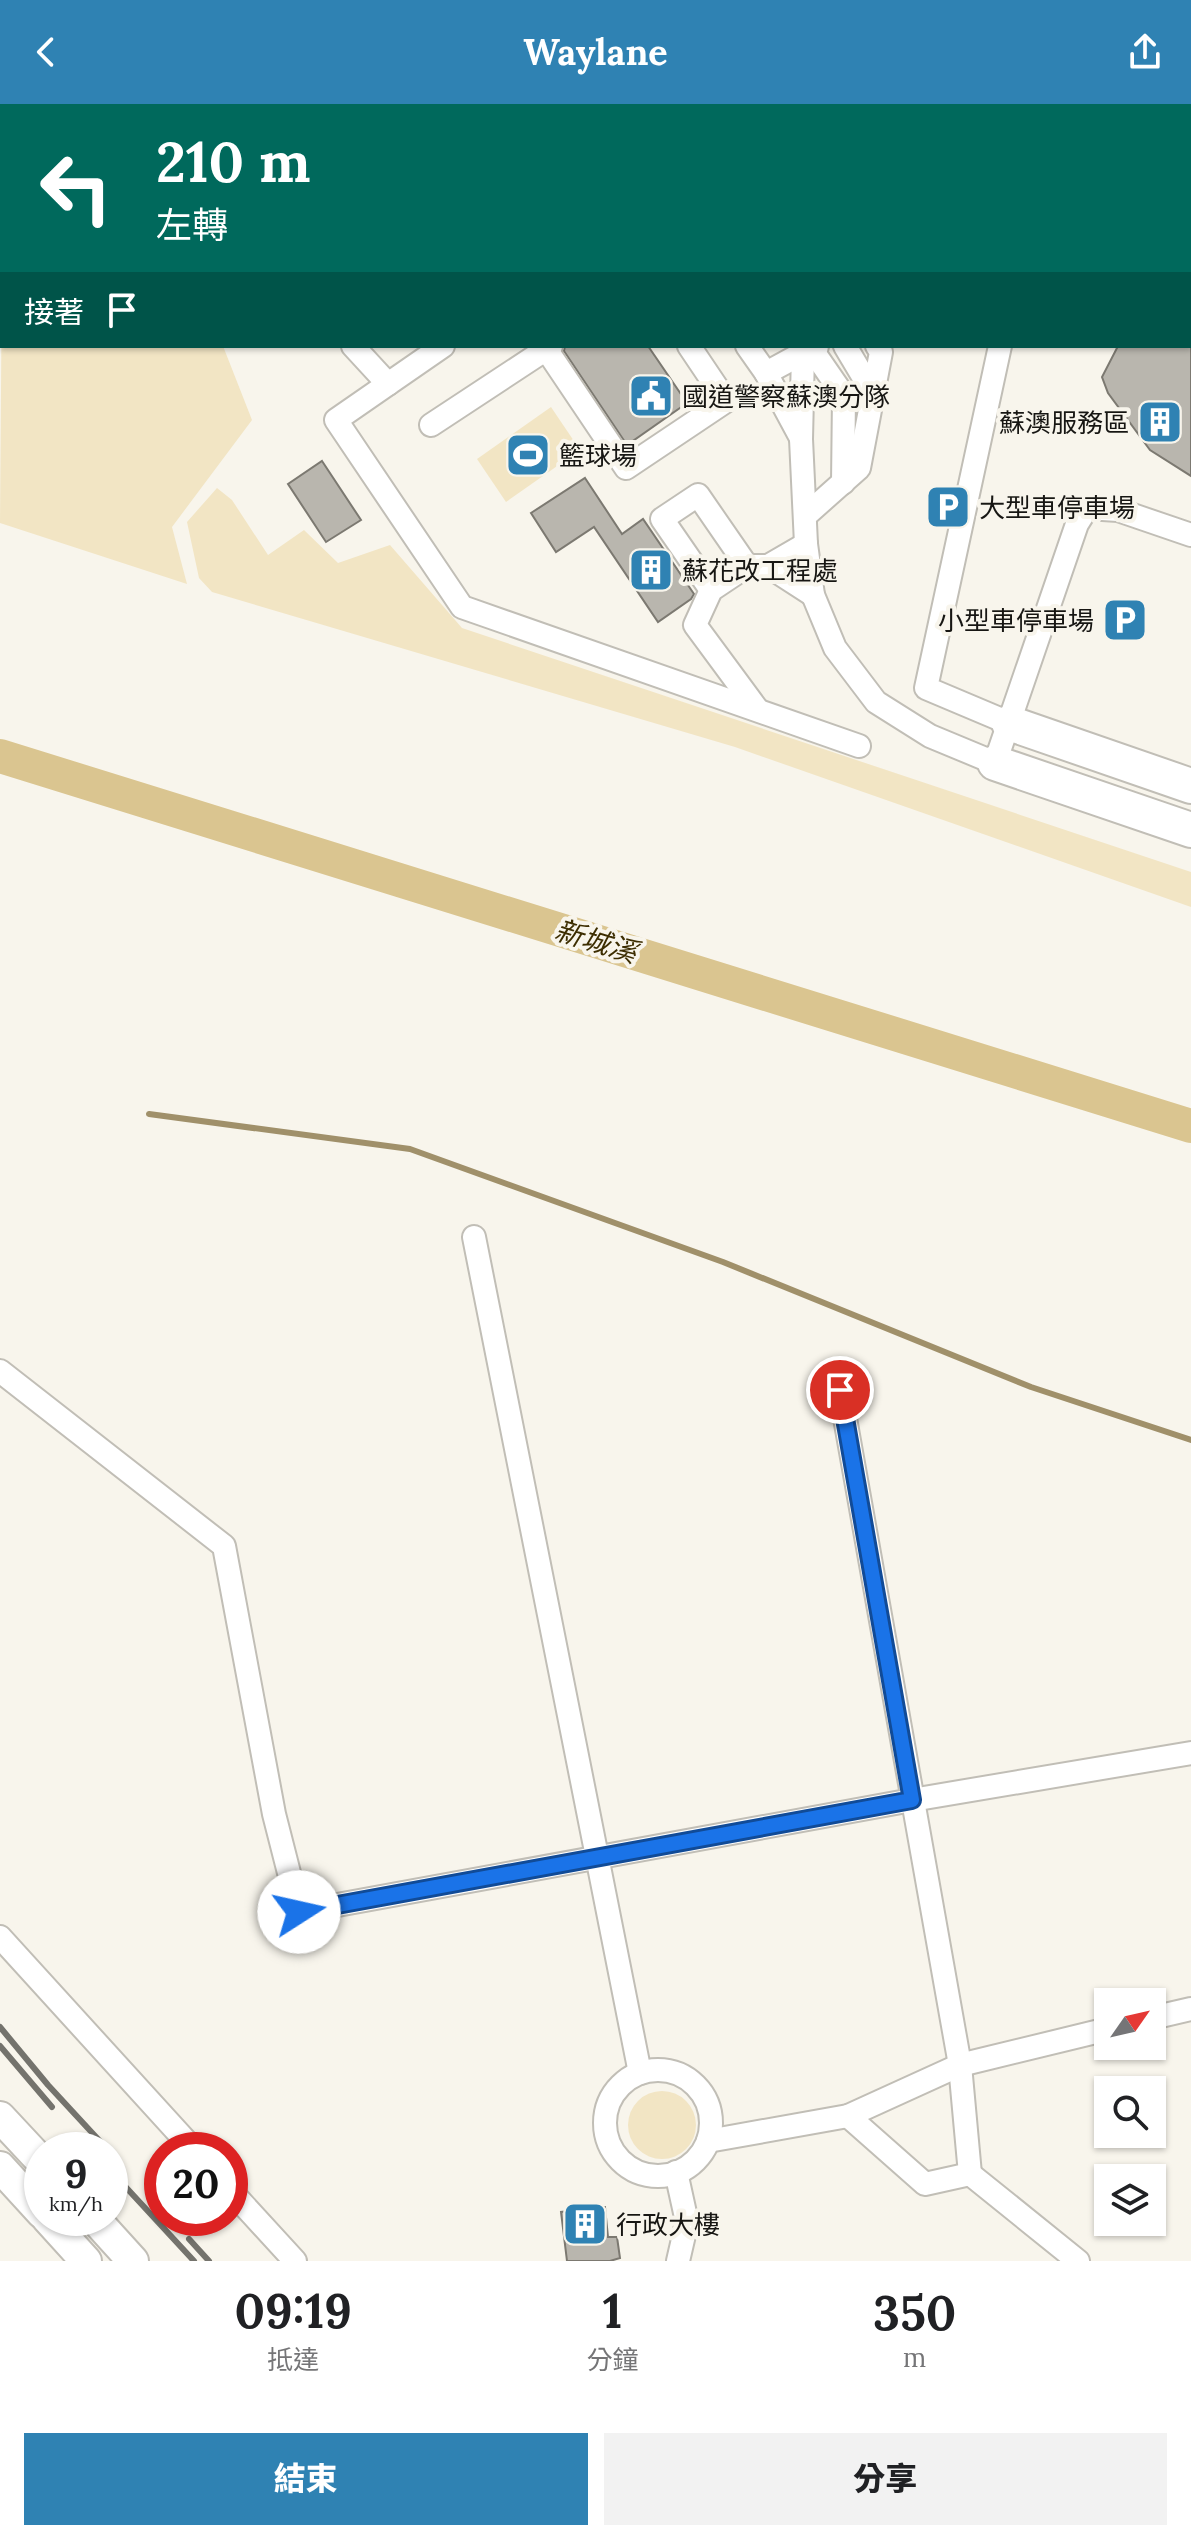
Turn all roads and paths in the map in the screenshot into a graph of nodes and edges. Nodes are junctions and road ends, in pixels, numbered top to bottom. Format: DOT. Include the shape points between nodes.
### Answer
graph roads {
  1 [pos="355,348"];
  2 [pos="440,348"];
  3 [pos="548,348"];
  4 [pos="690,348"];
  5 [pos="748,348"];
  6 [pos="808,348"];
  7 [pos="846,348"];
  8 [pos="878,348"];
  9 [pos="1000,348"];
  10 [pos="766,373"];
  11 [pos="388,384"];
  12 [pos="873,393"];
  13 [pos="431,425"];
  14 [pos="801,439"];
  15 [pos="843,483"];
  16 [pos="805,516"];
  17 [pos="1191,535"];
  18 [pos="806,544"];
  19 [pos="758,566"];
  20 [pos="711,590"];
  21 [pos="813,595"];
  22 [pos="757,709"];
  23 [pos="1009,723"];
  24 [pos="859,746"];
  25 [pos="995,763"];
  26 [pos="1191,786"];
  27 [pos="1142,812"];
  28 [pos="1191,824"];
  29 [pos="1191,830"];
  30 [pos="474,1237"];
  31 [pos="0,1371"];
  32 [pos="840,1390"];
  33 [pos="1191,1753"];
  34 [pos="912,1800"];
  35 [pos="598,1858"];
  36 [pos="0,1937"];
  37 [pos="1191,2009"];
  38 [pos="1166,2015"];
  39 [pos="1094,2032"];
  40 [pos="960,2065"];
  41 [pos="640,2073"];
  42 [pos="848,2116"];
  43 [pos="0,2117"];
  44 [pos="178,2132"];
  45 [pos="708,2141"];
  46 [pos="24,2143"];
  47 [pos="0,2167"];
  48 [pos="676,2172"];
  49 [pos="970,2174"];
  50 [pos="24,2193"];
  51 [pos="248,2210"];
  52 [pos="63,2236"];
  53 [pos="110,2236"];
  54 [pos="86,2261"];
  55 [pos="133,2261"];
  56 [pos="295,2261"];
  57 [pos="678,2261"];
  58 [pos="1078,2261"];
  1 -- 11 [label="street"];
  2 -- 11 [label="street"];
  3 -- 4 [label="street" via="626,468 726,401"];
  3 -- 13 [label="street"];
  5 -- 10 [label="street"];
  6 -- 10 [label="street"];
  6 -- 14 [label="street"];
  6 -- 15 [label="street" via="844,396"];
  7 -- 12 [label="street"];
  8 -- 12 [label="street"];
  9 -- 23 [label="street" via="926,688"];
  10 -- 14 [label="street"];
  11 -- 22 [label="street" via="336,420 462,607"];
  12 -- 15 [label="street" via="859,468"];
  14 -- 16 [label="street"];
  15 -- 16 [label="street"];
  16 -- 18 [label="street"];
  17 -- 23 [label="street" via="1118,510 1087,508"];
  18 -- 19 [label="street"];
  18 -- 21 [label="street"];
  19 -- 20 [label="street"];
  19 -- 20 [label="street" via="698,495 662,519"];
  19 -- 21 [label="street"];
  20 -- 22 [label="street" via="695,625"];
  21 -- 25 [label="street" via="835,648 876,702 930,736"];
  22 -- 24 [label="street"];
  23 -- 25 [label="street"];
  23 -- 26 [label="highway"];
  25 -- 27 [label="highway"];
  27 -- 28 [label="highway"];
  27 -- 29 [label="highway"];
  30 -- 35 [label="street"];
  31 -- 35 [label="street" via="224,1546 274,1814 299,1912"];
  32 -- 34 [label="street"];
  33 -- 34 [label="street"];
  34 -- 35 [label="street"];
  34 -- 40 [label="street"];
  35 -- 41 [label="street"];
  36 -- 44 [label="street"];
  37 -- 38 [label="street"];
  39 -- 40 [label="street"];
  40 -- 42 [label="street"];
  40 -- 49 [label="street"];
  41 -- 45 [label="street" via="667,2070 699,2089 710,2114"];
  41 -- 48 [label="street" via="612,2096 605,2122 608,2141 631,2169 658,2176"];
  42 -- 45 [label="street"];
  42 -- 49 [label="street" via="925,2184"];
  43 -- 46 [label="main road"];
  45 -- 48 [label="street" via="692,2164"];
  47 -- 50 [label="main road"];
  48 -- 57 [label="street" via="687,2222"];
  49 -- 58 [label="street"];
  51 -- 56 [label="street"];
  52 -- 54 [label="main road"];
  53 -- 55 [label="main road"];
}
